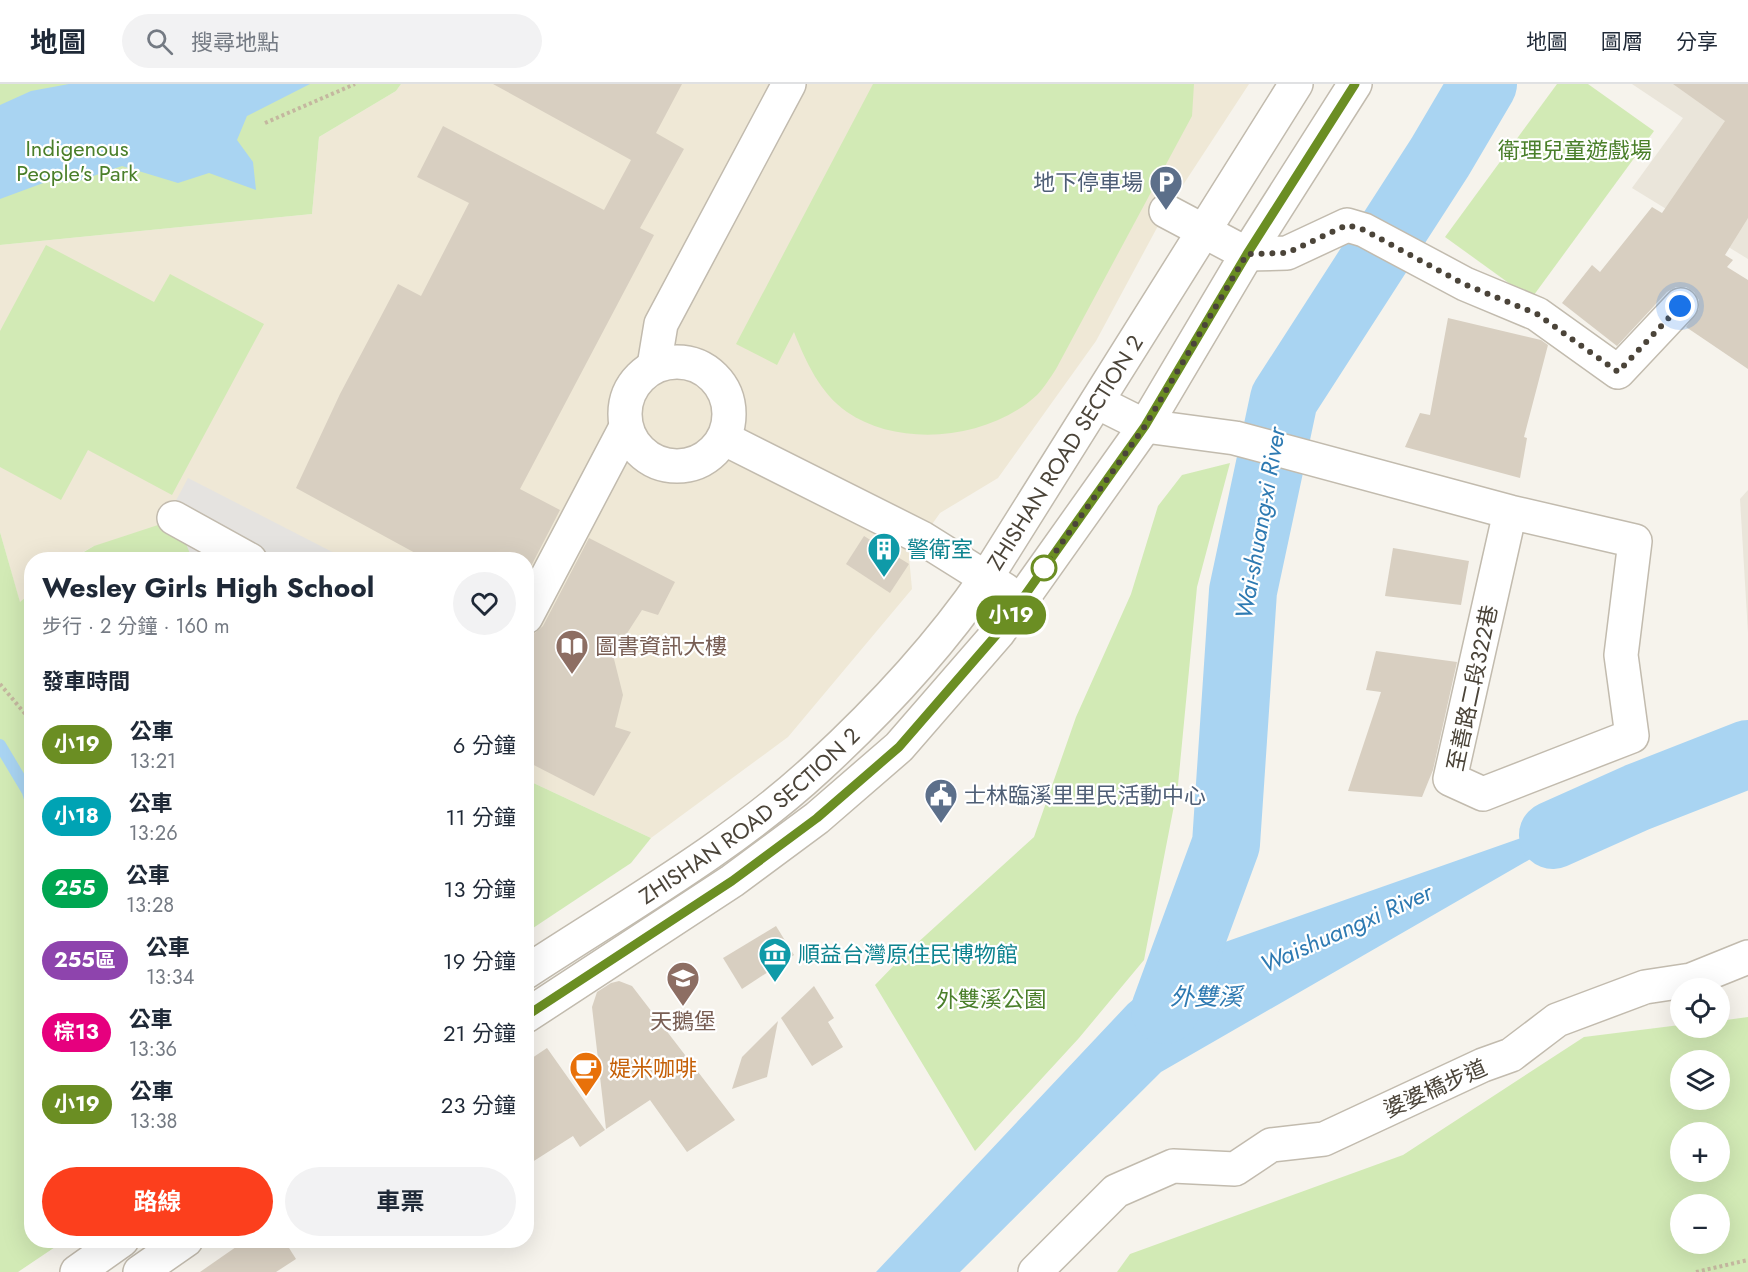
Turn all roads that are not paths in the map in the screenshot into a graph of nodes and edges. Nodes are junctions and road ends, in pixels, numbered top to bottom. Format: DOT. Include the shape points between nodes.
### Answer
graph roads {
  1 [pos="789,84"];
  2 [pos="1296,84"];
  3 [pos="1355,84"];
  4 [pos="1166,211"];
  5 [pos="1203,230"];
  6 [pos="1247,254"];
  7 [pos="1680,306"];
  8 [pos="654,366"];
  9 [pos="1097,402"];
  10 [pos="1145,426"];
  11 [pos="626,427"];
  12 [pos="725,439"];
  13 [pos="1510,512"];
  14 [pos="174,518"];
  15 [pos="236,552"];
  16 [pos="986,578"];
  17 [pos="1022,600"];
  18 [pos="534,602"];
  19 [pos="1748,957"];
  20 [pos="534,967"];
  21 [pos="534,1011"];
  22 [pos="111,1248"];
  23 [pos="171,1248"];
  24 [pos="144,1263"];
  25 [pos="77,1272"];
  26 [pos="1035,1272"];
  1 -- 8 [label="street" via="661,324"];
  2 -- 5 [label="street, ZHISHAN ROAD SECTION 2"];
  3 -- 6 [label="street, ZHISHAN ROAD SECTION 2"];
  4 -- 5 [label="street"];
  5 -- 6 [label="street"];
  5 -- 9 [label="street, ZHISHAN ROAD SECTION 2"];
  6 -- 7 [label="street" via="1287,253 1347,225 1364,230 1464,284 1537,314 1618,372"];
  6 -- 10 [label="street, ZHISHAN ROAD SECTION 2"];
  8 -- 11 [label="street" via="629,393"];
  8 -- 12 [label="street" via="686,363 716,379 729,410"];
  9 -- 10 [label="street, 至善路二段322巷"];
  9 -- 16 [label="street, ZHISHAN ROAD SECTION 2"];
  10 -- 13 [label="street, 至善路二段322巷" via="1235,438"];
  10 -- 17 [label="street, ZHISHAN ROAD SECTION 2"];
  11 -- 12 [label="street" via="644,455 660,464 694,463"];
  11 -- 18 [label="street"];
  12 -- 16 [label="street" via="922,538"];
  13 -- 13 [label="street, 至善路二段322巷" via="1450,779 1483,794 1632,735 1621,655 1635,542"];
  14 -- 15 [label="street"];
  16 -- 17 [label="street"];
  16 -- 20 [label="street, ZHISHAN ROAD SECTION 2" via="960,616 900,686 816,769 710,851"];
  17 -- 21 [label="street, ZHISHAN ROAD SECTION 2" via="993,640 899,747 817,818 732,881"];
  19 -- 26 [label="street, 婆婆橋步道" via="1691,980 1645,987 1557,1020 1511,1055 1324,1139 1271,1146 1235,1169 1173,1166 1116,1191"];
  22 -- 25 [label="street"];
  23 -- 24 [label="street"];
}
